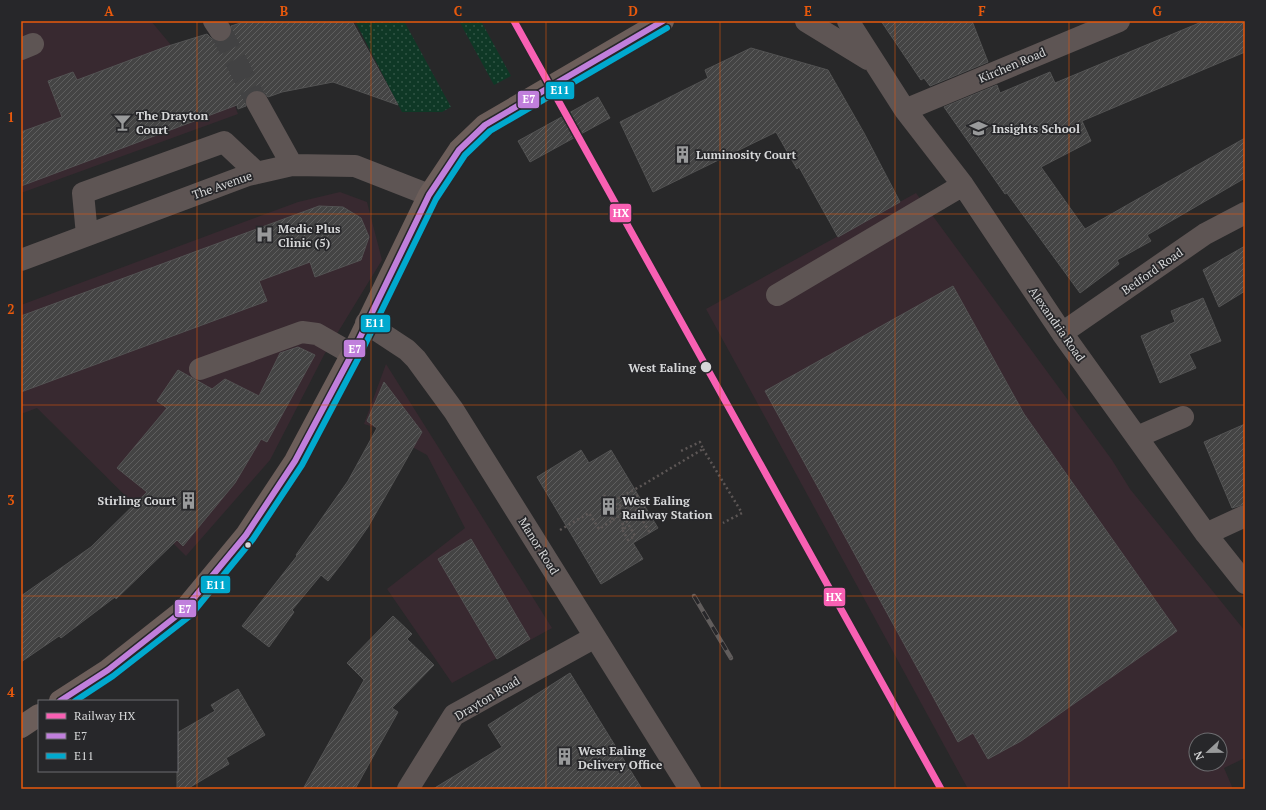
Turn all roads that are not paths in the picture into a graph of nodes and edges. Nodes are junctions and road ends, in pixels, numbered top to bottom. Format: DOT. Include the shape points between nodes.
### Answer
graph roads {
  1 [pos="806,21"];
  2 [pos="848,21"];
  3 [pos="1119,21"];
  4 [pos="656,25"];
  5 [pos="873,62"];
  6 [pos="257,102"];
  7 [pos="905,110"];
  8 [pos="292,165"];
  9 [pos="257,173"];
  10 [pos="963,186"];
  11 [pos="429,195"];
  12 [pos="1245,213"];
  13 [pos="87,235"];
  14 [pos="21,260"];
  15 [pos="776,295"];
  16 [pos="366,323"];
  17 [pos="1062,333"];
  18 [pos="352,354"];
  19 [pos="200,369"];
  20 [pos="1183,417"];
  21 [pos="1137,437"];
  22 [pos="1245,516"];
  23 [pos="1206,534"];
  24 [pos="1245,583"];
  25 [pos="595,637"];
  26 [pos="62,700"];
  27 [pos="38,716"];
  28 [pos="21,727"];
  29 [pos="408,789"];
  30 [pos="690,789"];
  1 -- 5 [label="street, Alexandria Road"];
  2 -- 5 [label="street, Alexandria Road"];
  3 -- 7 [label="street, Kirchen Road"];
  4 -- 11 [label="main road" via="485,125 458,150"];
  5 -- 7 [label="street, Alexandria Road"];
  6 -- 8 [label="street"];
  7 -- 10 [label="street, Alexandria Road"];
  8 -- 9 [label="street, The Avenue"];
  8 -- 11 [label="street, The Avenue" via="355,166"];
  9 -- 13 [label="street, The Avenue"];
  9 -- 13 [label="street" via="224,142 83,193"];
  10 -- 15 [label="street"];
  10 -- 17 [label="street, Alexandria Road"];
  11 -- 16 [label="main road"];
  12 -- 17 [label="street, Bedford Road" via="1205,234"];
  13 -- 14 [label="street, The Avenue"];
  16 -- 18 [label="main road"];
  16 -- 25 [label="street, Manor Road" via="407,350 416,359 454,412"];
  17 -- 21 [label="street, Alexandria Road"];
  18 -- 19 [label="street" via="317,334 302,332"];
  18 -- 26 [label="main road" via="295,461 246,535 188,604 108,670"];
  20 -- 21 [label="street"];
  21 -- 23 [label="street, Alexandria Road"];
  22 -- 23 [label="street"];
  23 -- 24 [label="street, Alexandria Road"];
  25 -- 29 [label="street, Drayton Road" via="454,715"];
  25 -- 30 [label="street, Manor Road"];
  27 -- 28 [label="main road"];
}
